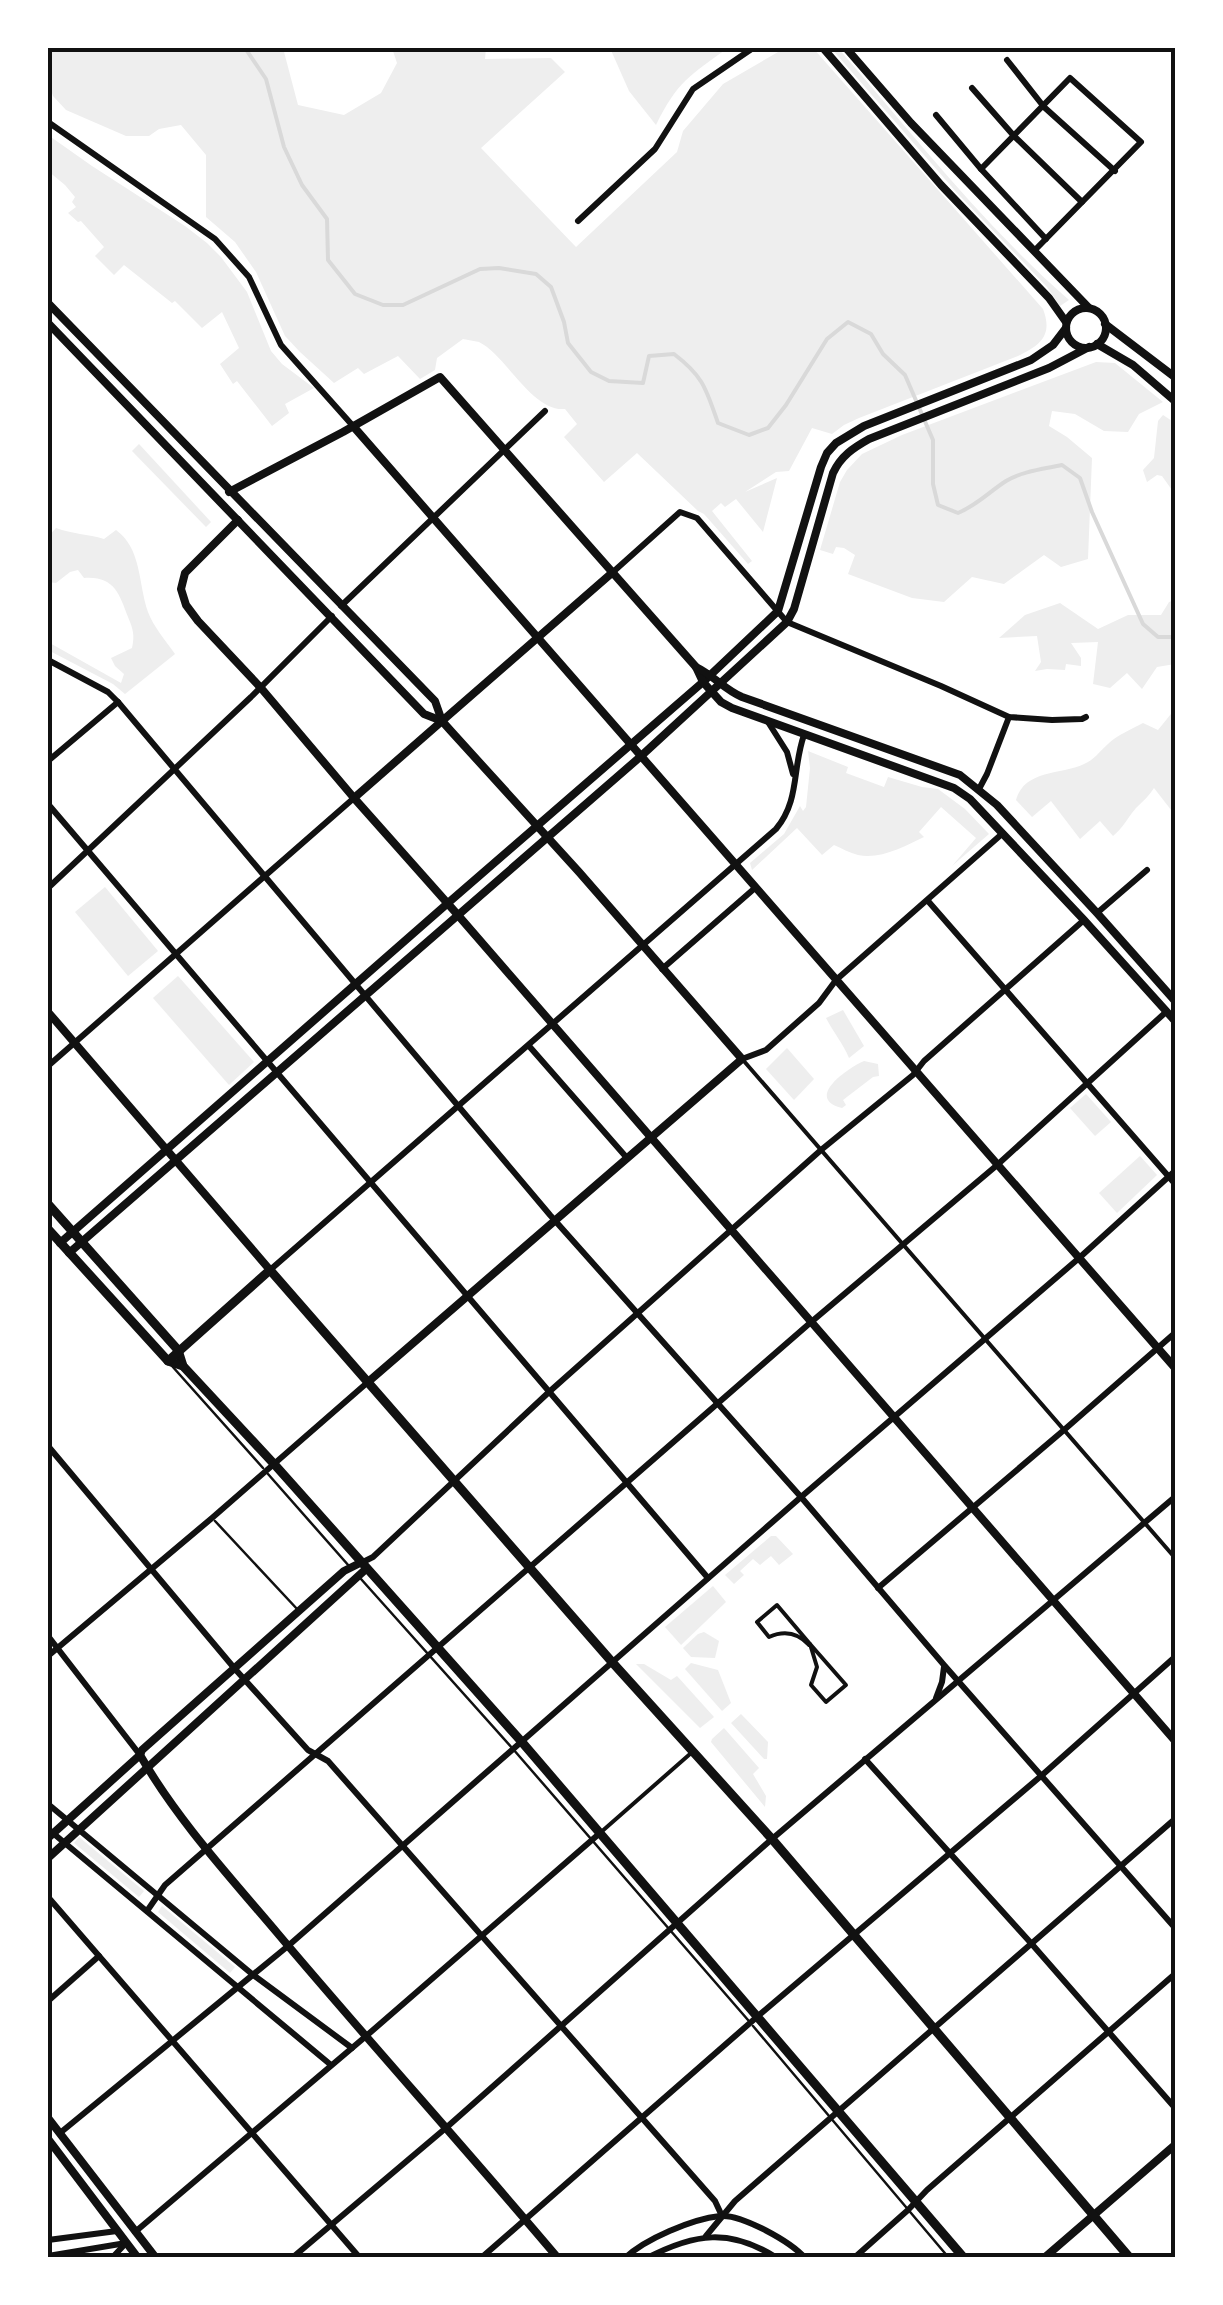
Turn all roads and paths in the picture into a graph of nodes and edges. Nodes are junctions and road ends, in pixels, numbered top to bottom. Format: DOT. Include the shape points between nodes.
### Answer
graph roads {
  1 [pos="753,48"];
  2 [pos="823,48"];
  3 [pos="846,48"];
  4 [pos="1007,60"];
  5 [pos="972,88"];
  6 [pos="1044,107"];
  7 [pos="936,115"];
  8 [pos="48,122"];
  9 [pos="1014,136"];
  10 [pos="981,169"];
  11 [pos="1115,170"];
  12 [pos="1082,202"];
  13 [pos="578,221"];
  14 [pos="1046,239"];
  15 [pos="1034,250"];
  16 [pos="48,303"];
  17 [pos="1089,308"];
  18 [pos="48,323"];
  19 [pos="1106,324"];
  20 [pos="1066,325"];
  21 [pos="1093,346"];
  22 [pos="1176,378"];
  23 [pos="1176,402"];
  24 [pos="545,411"];
  25 [pos="353,426"];
  26 [pos="504,450"];
  27 [pos="229,492"];
  28 [pos="432,518"];
  29 [pos="238,520"];
  30 [pos="613,572"];
  31 [pos="341,606"];
  32 [pos="778,611"];
  33 [pos="332,616"];
  34 [pos="788,622"];
  35 [pos="536,638"];
  36 [pos="48,660"];
  37 [pos="696,667"];
  38 [pos="712,675"];
  39 [pos="704,682"];
  40 [pos="722,684"];
  41 [pos="261,688"];
  42 [pos="713,693"];
  43 [pos="118,702"];
  44 [pos="1008,717"];
  45 [pos="1086,717"];
  46 [pos="442,721"];
  47 [pos="768,721"];
  48 [pos="804,735"];
  49 [pos="631,745"];
  50 [pos="640,757"];
  51 [pos="48,761"];
  52 [pos="173,768"];
  53 [pos="795,779"];
  54 [pos="979,789"];
  55 [pos="354,798"];
  56 [pos="48,804"];
  57 [pos="538,826"];
  58 [pos="1004,832"];
  59 [pos="548,836"];
  60 [pos="86,852"];
  61 [pos="736,864"];
  62 [pos="1146,870"];
  63 [pos="264,876"];
  64 [pos="48,888"];
  65 [pos="754,888"];
  66 [pos="928,900"];
  67 [pos="448,903"];
  68 [pos="1097,913"];
  69 [pos="458,914"];
  70 [pos="1084,920"];
  71 [pos="641,945"];
  72 [pos="175,954"];
  73 [pos="662,968"];
  74 [pos="836,980"];
  75 [pos="355,984"];
  76 [pos="1004,991"];
  77 [pos="364,995"];
  78 [pos="1176,1002"];
  79 [pos="48,1012"];
  80 [pos="1166,1012"];
  81 [pos="1176,1022"];
  82 [pos="553,1024"];
  83 [pos="74,1042"];
  84 [pos="529,1046"];
  85 [pos="742,1059"];
  86 [pos="268,1062"];
  87 [pos="48,1066"];
  88 [pos="276,1072"];
  89 [pos="916,1073"];
  90 [pos="1086,1083"];
  91 [pos="458,1106"];
  92 [pos="651,1138"];
  93 [pos="168,1149"];
  94 [pos="821,1150"];
  95 [pos="627,1158"];
  96 [pos="176,1160"];
  97 [pos="996,1166"];
  98 [pos="1176,1170"];
  99 [pos="1168,1176"];
  100 [pos="370,1182"];
  101 [pos="1176,1185"];
  102 [pos="48,1204"];
  103 [pos="556,1221"];
  104 [pos="48,1230"];
  105 [pos="732,1231"];
  106 [pos="73,1232"];
  107 [pos="82,1242"];
  108 [pos="60,1244"];
  109 [pos="904,1246"];
  110 [pos="70,1253"];
  111 [pos="1078,1259"];
  112 [pos="270,1270"];
  113 [pos="468,1298"];
  114 [pos="638,1314"];
  115 [pos="810,1323"];
  116 [pos="1176,1332"];
  117 [pos="984,1338"];
  118 [pos="1157,1348"];
  119 [pos="178,1350"];
  120 [pos="168,1361"];
  121 [pos="184,1366"];
  122 [pos="1176,1370"];
  123 [pos="368,1382"];
  124 [pos="549,1392"];
  125 [pos="719,1404"];
  126 [pos="892,1418"];
  127 [pos="1064,1430"];
  128 [pos="48,1446"];
  129 [pos="270,1469"];
  130 [pos="454,1478"];
  131 [pos="626,1482"];
  132 [pos="1176,1496"];
  133 [pos="801,1497"];
  134 [pos="809,1507"];
  135 [pos="973,1508"];
  136 [pos="783,1513"];
  137 [pos="212,1518"];
  138 [pos="1144,1523"];
  139 [pos="1176,1559"];
  140 [pos="531,1567"];
  141 [pos="152,1569"];
  142 [pos="359,1569"];
  143 [pos="708,1578"];
  144 [pos="878,1588"];
  145 [pos="1054,1601"];
  146 [pos="299,1611"];
  147 [pos="48,1636"];
  148 [pos="810,1644"];
  149 [pos="56,1648"];
  150 [pos="434,1651"];
  151 [pos="48,1656"];
  152 [pos="1176,1656"];
  153 [pos="612,1662"];
  154 [pos="944,1666"];
  155 [pos="234,1668"];
  156 [pos="244,1679"];
  157 [pos="959,1682"];
  158 [pos="1133,1694"];
  159 [pos="932,1704"];
  160 [pos="1176,1742"];
  161 [pos="517,1745"];
  162 [pos="694,1751"];
  163 [pos="317,1753"];
  164 [pos="140,1756"];
  165 [pos="865,1759"];
  166 [pos="146,1767"];
  167 [pos="1041,1776"];
  168 [pos="48,1804"];
  169 [pos="1176,1818"];
  170 [pos="68,1820"];
  171 [pos="79,1830"];
  172 [pos="49,1833"];
  173 [pos="596,1837"];
  174 [pos="772,1839"];
  175 [pos="64,1842"];
  176 [pos="402,1846"];
  177 [pos="206,1849"];
  178 [pos="950,1853"];
  179 [pos="48,1858"];
  180 [pos="1121,1866"];
  181 [pos="156,1896"];
  182 [pos="48,1897"];
  183 [pos="146,1911"];
  184 [pos="674,1927"];
  185 [pos="1176,1929"];
  186 [pos="854,1934"];
  187 [pos="482,1935"];
  188 [pos="1030,1942"];
  189 [pos="288,1946"];
  190 [pos="99,1956"];
  191 [pos="1176,1972"];
  192 [pos="252,1974"];
  193 [pos="236,1988"];
  194 [pos="48,2001"];
  195 [pos="754,2019"];
  196 [pos="560,2026"];
  197 [pos="934,2028"];
  198 [pos="1107,2032"];
  199 [pos="365,2037"];
  200 [pos="173,2041"];
  201 [pos="352,2048"];
  202 [pos="331,2065"];
  203 [pos="1176,2109"];
  204 [pos="836,2114"];
  205 [pos="48,2118"];
  206 [pos="640,2118"];
  207 [pos="1010,2119"];
  208 [pos="447,2127"];
  209 [pos="60,2133"];
  210 [pos="252,2133"];
  211 [pos="48,2142"];
  212 [pos="1176,2144"];
  213 [pos="917,2202"];
  214 [pos="908,2210"];
  215 [pos="1094,2215"];
  216 [pos="722,2216"];
  217 [pos="525,2218"];
  218 [pos="332,2224"];
  219 [pos="117,2232"];
  220 [pos="135,2232"];
  221 [pos="706,2236"];
  222 [pos="48,2240"];
  223 [pos="126,2243"];
  224 [pos="48,2256"];
  225 [pos="112,2258"];
  226 [pos="138,2258"];
  227 [pos="156,2258"];
  228 [pos="292,2258"];
  229 [pos="360,2258"];
  230 [pos="482,2258"];
  231 [pos="558,2258"];
  232 [pos="625,2258"];
  233 [pos="647,2258"];
  234 [pos="776,2258"];
  235 [pos="806,2258"];
  236 [pos="854,2258"];
  237 [pos="950,2258"];
  238 [pos="964,2258"];
  239 [pos="1044,2258"];
  240 [pos="1130,2258"];
  1 -- 13 [label="street" via="693,89 655,149"];
  2 -- 20 [label="street" via="1050,298"];
  3 -- 15 [label="street"];
  4 -- 6 [label="street"];
  5 -- 9 [label="street"];
  6 -- 9 [label="street"];
  6 -- 11 [label="street"];
  6 -- 11 [label="street" via="1070,78 1141,142"];
  7 -- 10 [label="street"];
  8 -- 25 [label="street" via="215,239 249,277 281,344"];
  9 -- 10 [label="street"];
  9 -- 12 [label="street"];
  10 -- 14 [label="street"];
  11 -- 12 [label="street"];
  12 -- 14 [label="street"];
  14 -- 15 [label="street"];
  15 -- 17 [label="street"];
  16 -- 27 [label="street"];
  17 -- 19 [label="street"];
  17 -- 20 [label="street" via="1078,309"];
  18 -- 29 [label="street"];
  19 -- 21 [label="street"];
  19 -- 22 [label="street"];
  20 -- 21 [label="street" via="1073,343"];
  20 -- 32 [label="street" via="1045,352 836,443 821,466"];
  21 -- 23 [label="street" via="1133,365"];
  21 -- 34 [label="street" via="845,454 833,473"];
  24 -- 26 [label="street"];
  25 -- 26 [label="street" via="440,377"];
  25 -- 27 [label="street"];
  25 -- 28 [label="street"];
  26 -- 28 [label="street"];
  26 -- 30 [label="street"];
  27 -- 31 [label="street"];
  28 -- 31 [label="street"];
  28 -- 35 [label="street"];
  29 -- 33 [label="street"];
  29 -- 41 [label="street" via="190,565 182,590 190,612"];
  30 -- 32 [label="street" via="680,512 697,518"];
  30 -- 35 [label="street"];
  30 -- 37 [label="street"];
  31 -- 46 [label="street" via="435,701"];
  32 -- 34 [label="street"];
  32 -- 38 [label="street"];
  33 -- 41 [label="street"];
  33 -- 46 [label="street" via="424,714"];
  34 -- 40 [label="street"];
  34 -- 44 [label="street"];
  35 -- 46 [label="street"];
  35 -- 49 [label="street"];
  36 -- 43 [label="street"];
  37 -- 38 [label="street"];
  37 -- 39 [label="street"];
  38 -- 39 [label="street"];
  38 -- 40 [label="street"];
  39 -- 42 [label="street"];
  39 -- 49 [label="street"];
  40 -- 42 [label="street"];
  40 -- 54 [label="street" via="742,697 960,774"];
  41 -- 52 [label="street"];
  41 -- 55 [label="street"];
  42 -- 47 [label="street"];
  42 -- 50 [label="street"];
  43 -- 51 [label="street"];
  43 -- 52 [label="street"];
  44 -- 45 [label="street"];
  44 -- 54 [label="street"];
  46 -- 55 [label="street"];
  46 -- 57 [label="street"];
  47 -- 48 [label="street"];
  47 -- 53 [label="street"];
  48 -- 53 [label="street"];
  48 -- 58 [label="street" via="954,788"];
  49 -- 50 [label="street"];
  49 -- 57 [label="street"];
  50 -- 59 [label="street"];
  50 -- 61 [label="street"];
  52 -- 60 [label="street"];
  52 -- 63 [label="street"];
  53 -- 61 [label="street" via="784,820"];
  54 -- 68 [label="street"];
  55 -- 63 [label="street"];
  55 -- 67 [label="street"];
  56 -- 60 [label="street"];
  57 -- 59 [label="street"];
  57 -- 67 [label="street"];
  58 -- 66 [label="street"];
  58 -- 70 [label="street"];
  59 -- 69 [label="street"];
  59 -- 71 [label="street"];
  60 -- 64 [label="street"];
  60 -- 72 [label="street"];
  61 -- 65 [label="street"];
  61 -- 71 [label="street"];
  62 -- 68 [label="street"];
  63 -- 72 [label="street"];
  63 -- 75 [label="street"];
  65 -- 73 [label="street"];
  65 -- 74 [label="street"];
  66 -- 74 [label="street"];
  66 -- 76 [label="street"];
  67 -- 69 [label="street"];
  67 -- 75 [label="street"];
  68 -- 78 [label="street"];
  69 -- 77 [label="street"];
  69 -- 82 [label="street"];
  70 -- 76 [label="street"];
  70 -- 80 [label="street"];
  71 -- 73 [label="street"];
  71 -- 82 [label="street"];
  72 -- 83 [label="street"];
  72 -- 86 [label="street"];
  73 -- 85 [label="street"];
  74 -- 85 [label="street" via="766,1050"];
  74 -- 89 [label="street"];
  75 -- 77 [label="street"];
  75 -- 86 [label="street"];
  76 -- 89 [label="street"];
  76 -- 90 [label="street"];
  77 -- 88 [label="street"];
  77 -- 91 [label="street"];
  79 -- 83 [label="street"];
  80 -- 81 [label="street"];
  80 -- 90 [label="street"];
  82 -- 84 [label="street"];
  82 -- 92 [label="street"];
  83 -- 87 [label="street"];
  83 -- 93 [label="street"];
  84 -- 91 [label="street"];
  84 -- 95 [label="street"];
  85 -- 92 [label="street"];
  85 -- 94 [label="street"];
  86 -- 88 [label="street"];
  86 -- 93 [label="street"];
  88 -- 96 [label="street"];
  88 -- 100 [label="street"];
  89 -- 94 [label="street"];
  89 -- 97 [label="street"];
  90 -- 97 [label="street"];
  90 -- 99 [label="street"];
  91 -- 100 [label="street"];
  91 -- 103 [label="street"];
  92 -- 95 [label="street"];
  92 -- 105 [label="street"];
  93 -- 96 [label="street"];
  93 -- 106 [label="street"];
  94 -- 105 [label="street"];
  94 -- 109 [label="street"];
  95 -- 103 [label="street"];
  96 -- 107 [label="street"];
  96 -- 112 [label="street"];
  97 -- 109 [label="street"];
  97 -- 111 [label="street"];
  98 -- 99 [label="street"];
  99 -- 101 [label="street"];
  99 -- 111 [label="street"];
  100 -- 112 [label="street"];
  100 -- 113 [label="street"];
  102 -- 106 [label="main road"];
  103 -- 113 [label="street"];
  103 -- 114 [label="street"];
  104 -- 108 [label="main road"];
  105 -- 114 [label="street"];
  105 -- 115 [label="street"];
  106 -- 107 [label="main road"];
  106 -- 108 [label="street"];
  107 -- 110 [label="street"];
  107 -- 119 [label="main road"];
  108 -- 110 [label="main road"];
  109 -- 115 [label="street"];
  109 -- 117 [label="street"];
  110 -- 120 [label="main road"];
  111 -- 117 [label="street"];
  111 -- 118 [label="street"];
  112 -- 119 [label="main road"];
  112 -- 123 [label="main road"];
  113 -- 123 [label="street"];
  113 -- 124 [label="street"];
  114 -- 124 [label="street"];
  114 -- 125 [label="street"];
  115 -- 125 [label="street"];
  115 -- 126 [label="street"];
  116 -- 118 [label="street"];
  117 -- 126 [label="street"];
  117 -- 127 [label="street"];
  118 -- 122 [label="street"];
  118 -- 127 [label="street"];
  119 -- 120 [label="main road"];
  119 -- 121 [label="main road"];
  120 -- 121 [label="main road"];
  120 -- 129 [label="lane"];
  121 -- 129 [label="main road"];
  123 -- 129 [label="street"];
  123 -- 130 [label="main road"];
  124 -- 130 [label="street"];
  124 -- 131 [label="street"];
  125 -- 131 [label="street"];
  125 -- 133 [label="street"];
  126 -- 133 [label="street"];
  126 -- 135 [label="street"];
  127 -- 135 [label="street"];
  127 -- 138 [label="street"];
  128 -- 141 [label="street"];
  129 -- 137 [label="street"];
  129 -- 142 [label="main road"];
  130 -- 140 [label="main road"];
  130 -- 142 [label="street"];
  131 -- 140 [label="street"];
  131 -- 143 [label="street"];
  132 -- 138 [label="street"];
  133 -- 134 [label="street"];
  133 -- 136 [label="street"];
  134 -- 136 [label="street"];
  134 -- 144 [label="street"];
  135 -- 144 [label="street"];
  135 -- 145 [label="street"];
  136 -- 143 [label="street"];
  137 -- 141 [label="street"];
  137 -- 146 [label="lane"];
  138 -- 139 [label="street"];
  138 -- 145 [label="street"];
  140 -- 150 [label="street"];
  140 -- 153 [label="main road"];
  141 -- 149 [label="street"];
  141 -- 155 [label="street"];
  142 -- 146 [label="street"];
  142 -- 150 [label="main road"];
  142 -- 156 [label="street"];
  143 -- 153 [label="street"];
  144 -- 154 [label="street"];
  145 -- 157 [label="street"];
  145 -- 158 [label="street"];
  146 -- 155 [label="street"];
  147 -- 149 [label="street"];
  148 -- 148 [label="street" via="776,1605 757,1622 769,1637 791,1633"];
  148 -- 148 [label="street" via="846,1685 826,1702 811,1685 818,1666"];
  149 -- 151 [label="street"];
  149 -- 164 [label="street"];
  150 -- 161 [label="main road"];
  150 -- 163 [label="street"];
  152 -- 158 [label="street"];
  153 -- 161 [label="street"];
  153 -- 162 [label="main road"];
  154 -- 157 [label="street"];
  154 -- 159 [label="street"];
  155 -- 156 [label="street"];
  155 -- 164 [label="street"];
  156 -- 163 [label="street"];
  156 -- 166 [label="street"];
  157 -- 159 [label="street"];
  157 -- 167 [label="street"];
  158 -- 160 [label="street"];
  158 -- 167 [label="street"];
  159 -- 165 [label="street"];
  161 -- 173 [label="main road"];
  161 -- 176 [label="street"];
  162 -- 173 [label="street"];
  162 -- 174 [label="main road"];
  163 -- 176 [label="street"];
  163 -- 177 [label="street"];
  164 -- 166 [label="street"];
  164 -- 170 [label="street"];
  165 -- 174 [label="street"];
  165 -- 178 [label="street"];
  166 -- 171 [label="street"];
  166 -- 177 [label="street"];
  167 -- 178 [label="street"];
  167 -- 180 [label="street"];
  168 -- 170 [label="street"];
  169 -- 180 [label="street"];
  170 -- 171 [label="street"];
  170 -- 172 [label="street"];
  171 -- 175 [label="street"];
  171 -- 181 [label="street"];
  172 -- 175 [label="street"];
  173 -- 184 [label="main road"];
  173 -- 187 [label="street"];
  174 -- 184 [label="street"];
  174 -- 186 [label="main road"];
  175 -- 179 [label="street"];
  175 -- 183 [label="street"];
  176 -- 187 [label="street"];
  176 -- 189 [label="street"];
  177 -- 181 [label="street"];
  177 -- 189 [label="street"];
  178 -- 186 [label="street"];
  178 -- 188 [label="street"];
  180 -- 185 [label="street"];
  180 -- 188 [label="street"];
  181 -- 183 [label="street"];
  181 -- 192 [label="street"];
  182 -- 190 [label="street"];
  183 -- 193 [label="street"];
  184 -- 195 [label="main road"];
  184 -- 196 [label="street"];
  186 -- 195 [label="street"];
  186 -- 197 [label="main road"];
  187 -- 196 [label="street"];
  187 -- 199 [label="street"];
  188 -- 197 [label="street"];
  188 -- 198 [label="street"];
  189 -- 192 [label="street"];
  189 -- 199 [label="street"];
  190 -- 194 [label="street"];
  190 -- 200 [label="street"];
  191 -- 198 [label="street"];
  192 -- 193 [label="street"];
  192 -- 201 [label="street"];
  193 -- 200 [label="street"];
  193 -- 202 [label="street"];
  195 -- 204 [label="main road"];
  195 -- 206 [label="street"];
  196 -- 206 [label="street"];
  196 -- 208 [label="street"];
  197 -- 204 [label="street"];
  197 -- 207 [label="main road"];
  198 -- 203 [label="street"];
  198 -- 207 [label="street"];
  199 -- 201 [label="street"];
  199 -- 208 [label="street"];
  200 -- 209 [label="street"];
  200 -- 210 [label="street"];
  201 -- 202 [label="street"];
  202 -- 210 [label="street"];
  204 -- 213 [label="main road"];
  204 -- 214 [label="lane"];
  204 -- 216 [label="street"];
  205 -- 209 [label="street"];
  206 -- 216 [label="street"];
  206 -- 217 [label="street"];
  207 -- 213 [label="street"];
  207 -- 215 [label="main road"];
  208 -- 217 [label="street"];
  208 -- 218 [label="street"];
  209 -- 220 [label="street"];
  210 -- 218 [label="street"];
  210 -- 220 [label="street"];
  211 -- 219 [label="street"];
  212 -- 215 [label="street"];
  213 -- 214 [label="street"];
  213 -- 238 [label="main road"];
  214 -- 236 [label="street"];
  214 -- 237 [label="lane"];
  215 -- 239 [label="street"];
  215 -- 240 [label="main road"];
  216 -- 221 [label="street"];
  216 -- 232 [label="street" via="658,2236"];
  216 -- 235 [label="street" via="775,2236"];
  217 -- 230 [label="street"];
  217 -- 231 [label="street"];
  218 -- 228 [label="street"];
  218 -- 229 [label="street"];
  219 -- 222 [label="street"];
  219 -- 223 [label="street"];
  220 -- 227 [label="street"];
  221 -- 233 [label="street"];
  221 -- 234 [label="street" via="730,2236"];
  223 -- 224 [label="street"];
  223 -- 225 [label="street"];
  223 -- 226 [label="street"];
}
